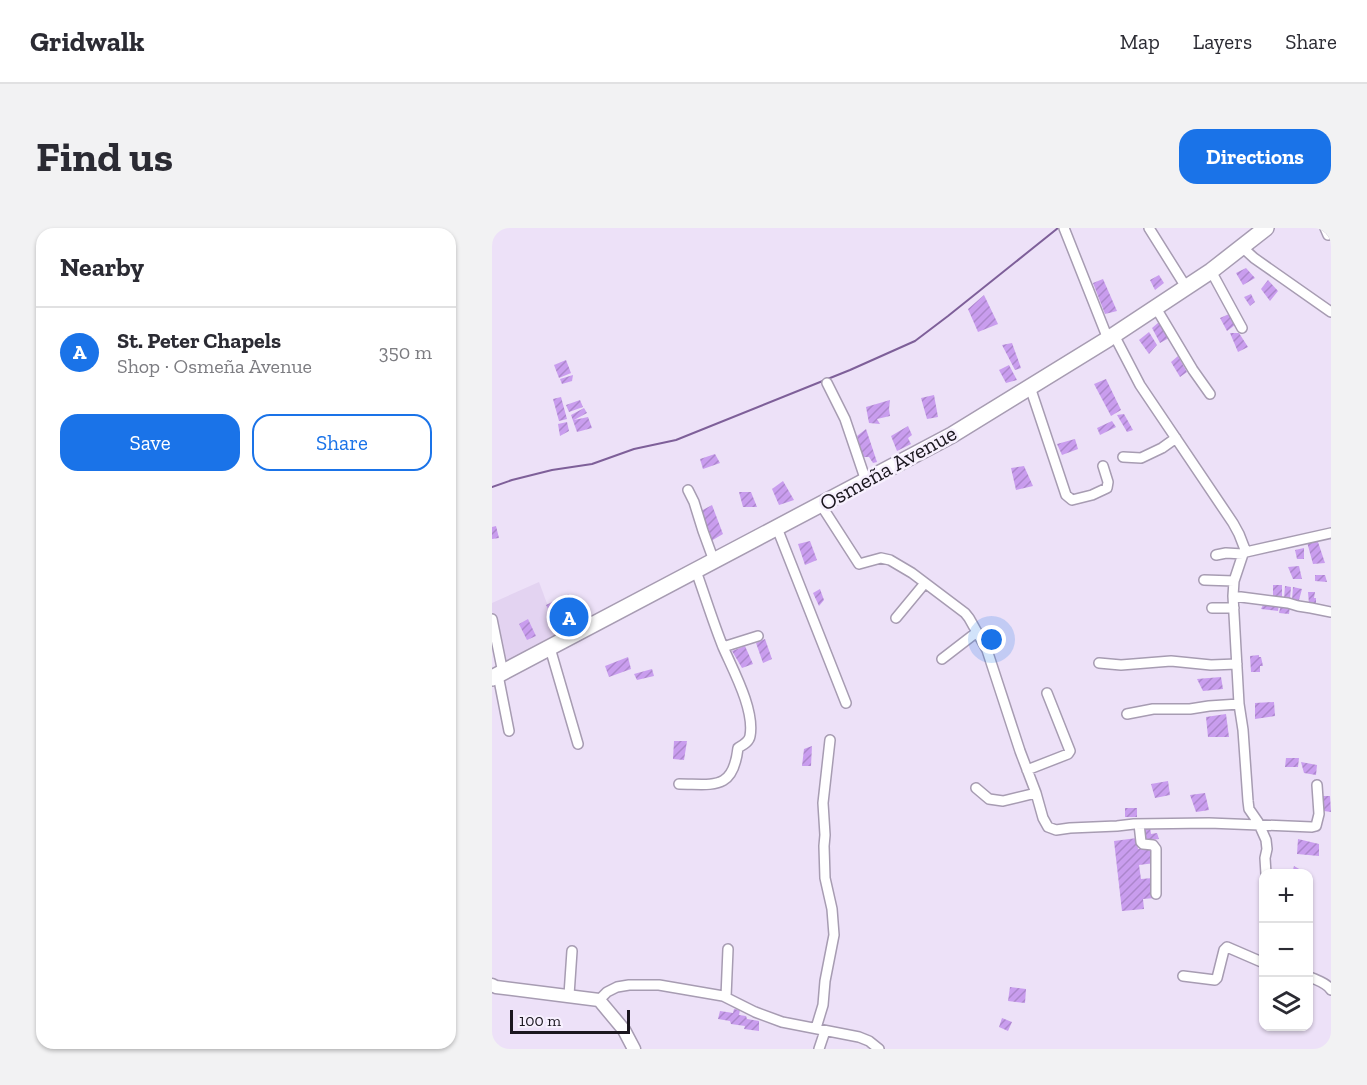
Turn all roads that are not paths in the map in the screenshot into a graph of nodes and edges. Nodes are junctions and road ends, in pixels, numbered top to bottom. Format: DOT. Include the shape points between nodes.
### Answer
graph roads {
  1 [pos="1064,228"];
  2 [pos="1149,228"];
  3 [pos="1266,228"];
  4 [pos="1242,247"];
  5 [pos="1211,271"];
  6 [pos="1186,287"];
  7 [pos="1156,308"];
  8 [pos="1331,312"];
  9 [pos="1242,328"];
  10 [pos="1111,337"];
  11 [pos="827,383"];
  12 [pos="1030,387"];
  13 [pos="1210,394"];
  14 [pos="1176,438"];
  15 [pos="1123,457"];
  16 [pos="1103,466"];
  17 [pos="866,481"];
  18 [pos="688,490"];
  19 [pos="821,505"];
  20 [pos="777,528"];
  21 [pos="1331,533"];
  22 [pos="1244,553"];
  23 [pos="1216,555"];
  24 [pos="714,561"];
  25 [pos="696,571"];
  26 [pos="1204,580"];
  27 [pos="1234,581"];
  28 [pos="925,584"];
  29 [pos="1233,596"];
  30 [pos="1212,608"];
  31 [pos="1234,608"];
  32 [pos="1331,612"];
  33 [pos="896,618"];
  34 [pos="492,619"];
  35 [pos="977,632"];
  36 [pos="758,636"];
  37 [pos="723,647"];
  38 [pos="550,648"];
  39 [pos="942,659"];
  40 [pos="1100,663"];
  41 [pos="1237,664"];
  42 [pos="495,676"];
  43 [pos="1047,693"];
  44 [pos="846,703"];
  45 [pos="1239,704"];
  46 [pos="1127,714"];
  47 [pos="509,731"];
  48 [pos="830,740"];
  49 [pos="578,744"];
  50 [pos="1028,771"];
  51 [pos="679,784"];
  52 [pos="1317,785"];
  53 [pos="976,788"];
  54 [pos="1036,794"];
  55 [pos="1139,824"];
  56 [pos="1260,826"];
  57 [pos="1266,869"];
  58 [pos="1156,894"];
  59 [pos="728,949"];
  60 [pos="572,951"];
  61 [pos="1259,961"];
  62 [pos="1183,976"];
  63 [pos="1310,977"];
  64 [pos="492,985"];
  65 [pos="1331,990"];
  66 [pos="569,995"];
  67 [pos="726,997"];
  68 [pos="599,1000"];
  69 [pos="821,1030"];
  70 [pos="634,1049"];
  71 [pos="819,1049"];
  72 [pos="879,1049"];
  1 -- 10 [label="street"];
  2 -- 6 [label="street"];
  3 -- 4 [label="main road, Osmeña Avenue"];
  4 -- 5 [label="main road, Osmeña Avenue"];
  4 -- 8 [label="street"];
  5 -- 6 [label="main road, Osmeña Avenue"];
  5 -- 9 [label="street"];
  6 -- 7 [label="main road, Osmeña Avenue"];
  7 -- 10 [label="main road, Osmeña Avenue"];
  7 -- 13 [label="street"];
  10 -- 12 [label="main road, Osmeña Avenue"];
  10 -- 14 [label="street"];
  11 -- 17 [label="street" via="845,419"];
  12 -- 16 [label="street" via="1066,495 1072,500 1107,488"];
  12 -- 17 [label="main road, Osmeña Avenue"];
  14 -- 15 [label="street" via="1141,458"];
  14 -- 22 [label="street" via="1233,523"];
  17 -- 19 [label="main road, Osmeña Avenue"];
  18 -- 24 [label="street"];
  19 -- 20 [label="main road, Osmeña Avenue"];
  19 -- 28 [label="street" via="859,564 886,559"];
  20 -- 24 [label="main road, Osmeña Avenue"];
  20 -- 44 [label="street"];
  21 -- 22 [label="street"];
  22 -- 23 [label="street"];
  22 -- 27 [label="street"];
  24 -- 25 [label="main road, Osmeña Avenue"];
  25 -- 37 [label="street"];
  25 -- 38 [label="main road, Osmeña Avenue"];
  26 -- 27 [label="street"];
  27 -- 29 [label="street"];
  28 -- 33 [label="street"];
  28 -- 35 [label="street" via="965,613"];
  29 -- 31 [label="street"];
  29 -- 32 [label="street"];
  30 -- 31 [label="street"];
  31 -- 41 [label="street"];
  34 -- 42 [label="street"];
  35 -- 39 [label="street"];
  35 -- 50 [label="street" via="987,650"];
  36 -- 37 [label="street"];
  37 -- 51 [label="street" via="743,691 751,722 750,738 738,748 726,780"];
  38 -- 42 [label="main road, Osmeña Avenue"];
  38 -- 49 [label="street"];
  40 -- 41 [label="street"];
  41 -- 45 [label="street"];
  42 -- 47 [label="street"];
  43 -- 50 [label="street" via="1070,751"];
  45 -- 46 [label="street"];
  45 -- 56 [label="street" via="1249,809"];
  48 -- 69 [label="street" via="823,803 825,878 834,935"];
  50 -- 54 [label="street"];
  52 -- 56 [label="street" via="1316,826"];
  53 -- 54 [label="street" via="989,799 1003,801"];
  54 -- 55 [label="street" via="1043,819 1056,830"];
  55 -- 56 [label="street"];
  55 -- 58 [label="street" via="1141,842 1153,844 1156,849"];
  56 -- 57 [label="street" via="1266,840"];
  59 -- 67 [label="street"];
  60 -- 66 [label="street"];
  61 -- 62 [label="street" via="1227,947 1215,981"];
  63 -- 65 [label="street"];
  64 -- 66 [label="street"];
  66 -- 68 [label="street"];
  67 -- 68 [label="street" via="659,985 629,985 607,992"];
  67 -- 69 [label="street" via="782,1022"];
  68 -- 70 [label="street"];
  69 -- 71 [label="street"];
  69 -- 72 [label="street" via="859,1037"];
}
